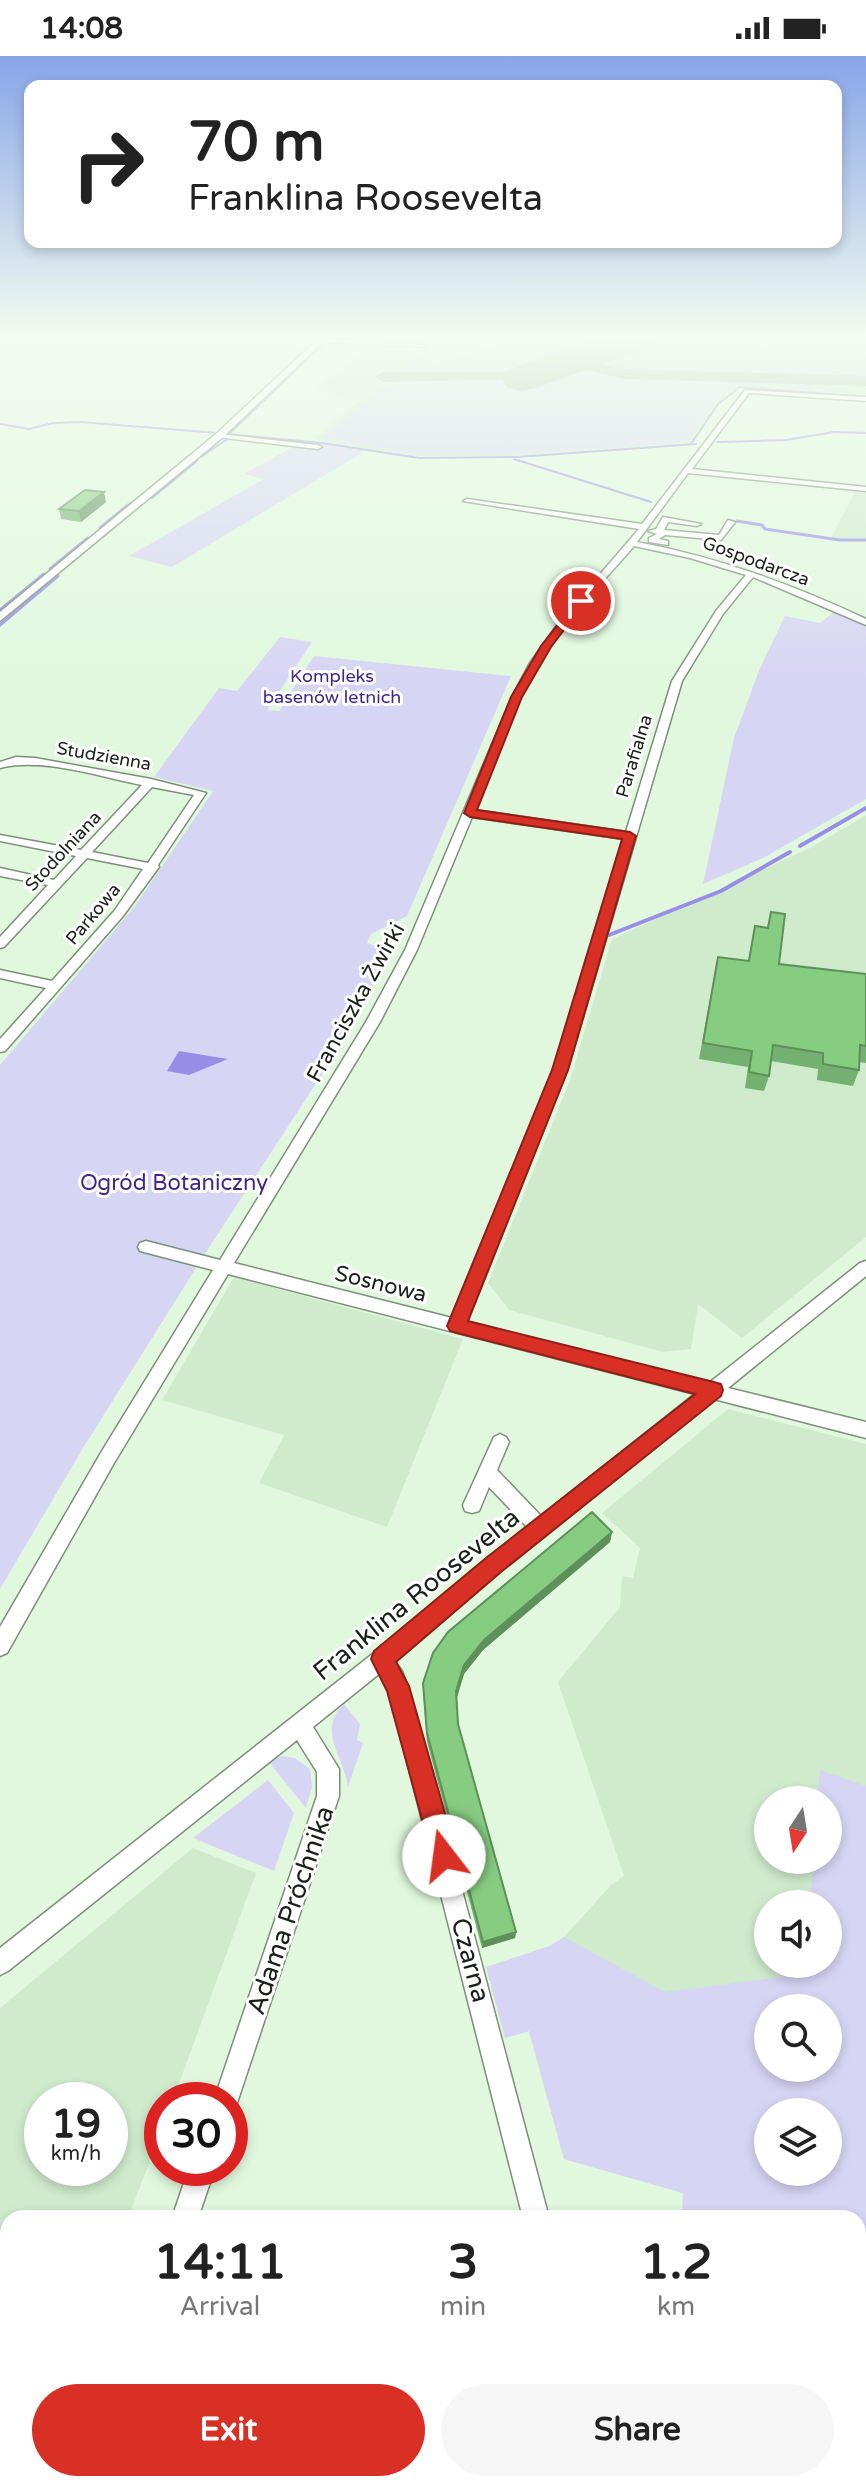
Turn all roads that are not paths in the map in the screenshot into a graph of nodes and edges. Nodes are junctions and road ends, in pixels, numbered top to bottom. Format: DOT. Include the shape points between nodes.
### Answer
graph roads {
  1 [pos="200,452"];
  2 [pos="702,452"];
  3 [pos="687,471"];
  4 [pos="866,489"];
  5 [pos="467,501"];
  6 [pos="731,522"];
  7 [pos="697,524"];
  8 [pos="643,528"];
  9 [pos="661,531"];
  10 [pos="632,543"];
  11 [pos="705,557"];
  12 [pos="751,574"];
  13 [pos="0,618"];
  14 [pos="866,622"];
  15 [pos="0,765"];
  16 [pos="151,782"];
  17 [pos="201,793"];
  18 [pos="470,813"];
  19 [pos="630,836"];
  20 [pos="0,838"];
  21 [pos="86,854"];
  22 [pos="153,867"];
  23 [pos="0,872"];
  24 [pos="58,884"];
  25 [pos="2,940"];
  26 [pos="0,974"];
  27 [pos="55,986"];
  28 [pos="0,1048"];
  29 [pos="146,1247"];
  30 [pos="223,1266"];
  31 [pos="866,1267"];
  32 [pos="457,1326"];
  33 [pos="714,1390"];
  34 [pos="866,1430"];
  35 [pos="500,1442"];
  36 [pos="487,1472"];
  37 [pos="472,1505"];
  38 [pos="540,1528"];
  39 [pos="0,1646"];
  40 [pos="382,1659"];
  41 [pos="299,1724"];
  42 [pos="0,1963"];
  43 [pos="232,2082"];
  44 [pos="196,2186"];
  45 [pos="188,2210"];
  46 [pos="534,2210"];
  1 -- 13 [label="main road"];
  2 -- 3 [label="street, Franciszka Żwirki"];
  3 -- 4 [label="street"];
  3 -- 8 [label="street, Franciszka Żwirki"];
  5 -- 8 [label="street"];
  6 -- 9 [label="street" via="721,538"];
  7 -- 9 [label="street" via="666,519"];
  8 -- 9 [label="street"];
  8 -- 10 [label="street, Franciszka Żwirki"];
  9 -- 11 [label="street" via="652,541 709,550"];
  10 -- 11 [label="street, Gospodarcza"];
  10 -- 18 [label="street, Franciszka Żwirki" via="535,663"];
  11 -- 12 [label="street, Gospodarcza"];
  12 -- 14 [label="street, Gospodarcza"];
  12 -- 19 [label="street, Parafialna" via="719,613 677,681"];
  15 -- 16 [label="street, Studzienna" via="26,760"];
  16 -- 17 [label="street, Studzienna"];
  16 -- 21 [label="street, Stodolniana"];
  17 -- 22 [label="street, Parkowa"];
  18 -- 19 [label="street"];
  18 -- 30 [label="street, Franciszka Żwirki" via="411,950 373,1022"];
  19 -- 32 [label="street, Parafialna" via="560,1070"];
  20 -- 21 [label="street"];
  21 -- 22 [label="street"];
  21 -- 24 [label="street, Stodolniana"];
  22 -- 27 [label="street, Parkowa"];
  23 -- 24 [label="street"];
  24 -- 25 [label="street, Stodolniana"];
  26 -- 27 [label="street"];
  27 -- 28 [label="street, Parkowa"];
  29 -- 30 [label="street, Sosnowa"];
  30 -- 32 [label="street, Sosnowa"];
  30 -- 39 [label="street, Franciszka Żwirki"];
  31 -- 33 [label="street, Franklina Roosevelta"];
  32 -- 33 [label="street, Sosnowa"];
  33 -- 34 [label="street, Sosnowa"];
  33 -- 38 [label="street, Franklina Roosevelta"];
  35 -- 36 [label="street"];
  36 -- 37 [label="street"];
  36 -- 38 [label="street"];
  38 -- 40 [label="street, Franklina Roosevelta"];
  40 -- 41 [label="street, Franklina Roosevelta"];
  40 -- 46 [label="street, Czarna" via="403,1704"];
  41 -- 42 [label="street, Franklina Roosevelta"];
  41 -- 43 [label="street, Adama Próchnika" via="328,1769 328,1796"];
  44 -- 45 [label="street"];
}
